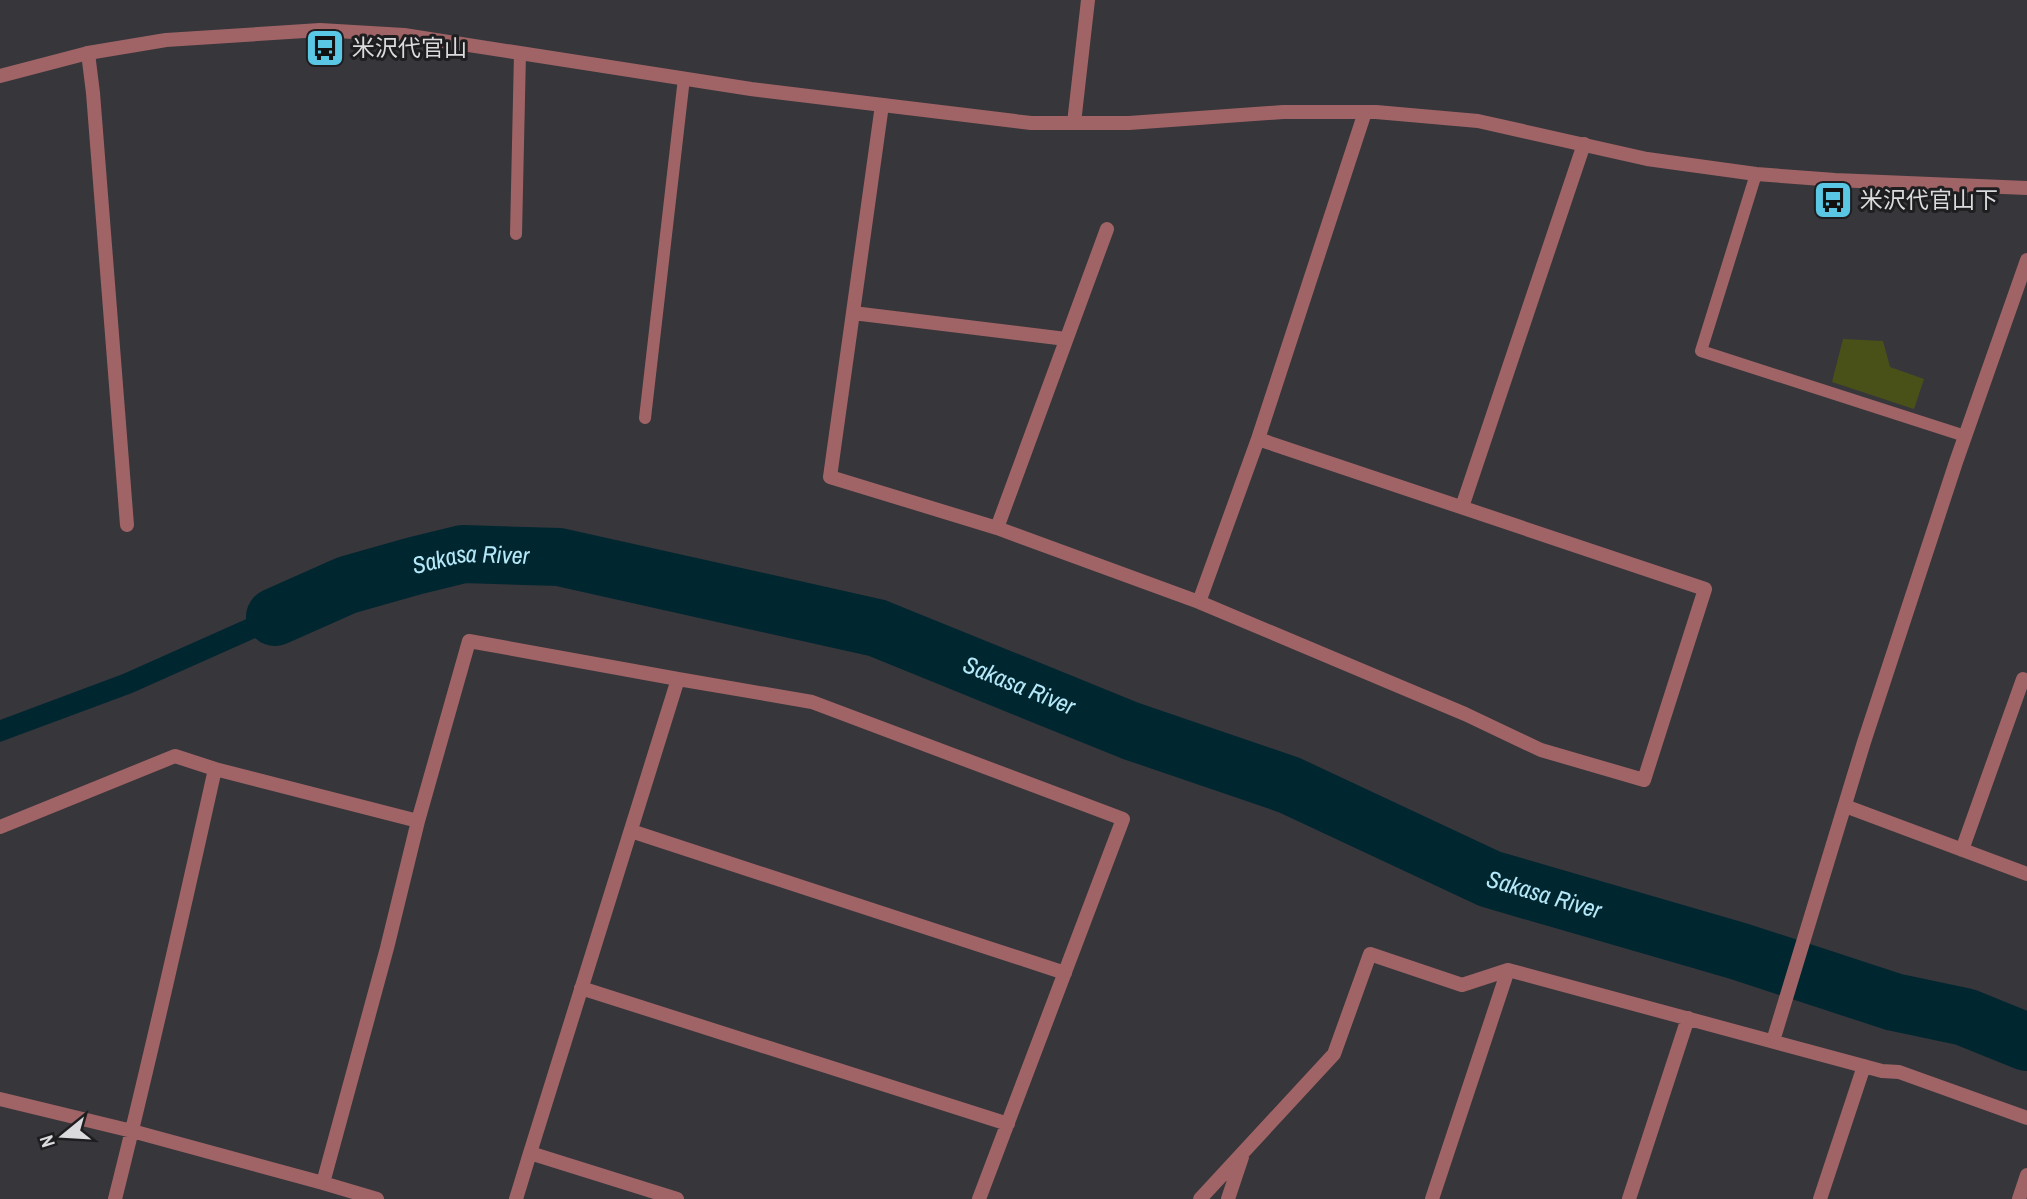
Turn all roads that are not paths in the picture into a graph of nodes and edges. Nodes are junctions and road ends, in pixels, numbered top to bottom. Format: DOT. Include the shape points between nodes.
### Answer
graph roads {
  1 [pos="1088,0"];
  2 [pos="88,53"];
  3 [pos="520,53"];
  4 [pos="0,76"];
  5 [pos="684,78"];
  6 [pos="882,105"];
  7 [pos="1365,112"];
  8 [pos="1074,123"];
  9 [pos="1584,144"];
  10 [pos="1756,174"];
  11 [pos="2027,188"];
  12 [pos="1107,229"];
  13 [pos="516,234"];
  14 [pos="2027,260"];
  15 [pos="853,313"];
  16 [pos="1066,339"];
  17 [pos="645,418"];
  18 [pos="1965,436"];
  19 [pos="1258,439"];
  20 [pos="1461,508"];
  21 [pos="127,525"];
  22 [pos="997,528"];
  23 [pos="1199,602"];
  24 [pos="678,679"];
  25 [pos="2027,681"];
  26 [pos="215,769"];
  27 [pos="1846,806"];
  28 [pos="418,821"];
  29 [pos="0,827"];
  30 [pos="631,831"];
  31 [pos="1962,850"];
  32 [pos="2027,874"];
  33 [pos="1508,970"];
  34 [pos="1065,973"];
  35 [pos="581,988"];
  36 [pos="1688,1018"];
  37 [pos="1773,1041"];
  38 [pos="1864,1066"];
  39 [pos="0,1099"];
  40 [pos="2027,1118"];
  41 [pos="1008,1124"];
  42 [pos="132,1131"];
  43 [pos="530,1153"];
  44 [pos="1243,1153"];
  45 [pos="2027,1175"];
  46 [pos="323,1183"];
  47 [pos="115,1199"];
  48 [pos="377,1199"];
  49 [pos="516,1199"];
  50 [pos="678,1199"];
  51 [pos="979,1199"];
  52 [pos="1200,1199"];
  53 [pos="1228,1199"];
  54 [pos="1432,1199"];
  55 [pos="1629,1199"];
  56 [pos="1820,1199"];
  57 [pos="2019,1199"];
  1 -- 8 [label="street"];
  2 -- 3 [label="street" via="166,40 320,30 404,35"];
  2 -- 4 [label="street"];
  2 -- 21 [label="street"];
  3 -- 5 [label="street"];
  3 -- 13 [label="lane"];
  5 -- 6 [label="street"];
  5 -- 17 [label="lane"];
  6 -- 8 [label="street" via="1031,123"];
  6 -- 15 [label="street"];
  7 -- 8 [label="street"];
  7 -- 9 [label="street" via="1478,121"];
  7 -- 19 [label="street"];
  9 -- 10 [label="street" via="1647,159"];
  9 -- 20 [label="street"];
  10 -- 11 [label="street"];
  10 -- 18 [label="lane" via="1701,351"];
  12 -- 16 [label="street"];
  14 -- 18 [label="street"];
  15 -- 16 [label="street"];
  15 -- 22 [label="street" via="830,477"];
  16 -- 22 [label="street"];
  18 -- 27 [label="street"];
  19 -- 20 [label="street"];
  19 -- 23 [label="street"];
  20 -- 23 [label="street" via="1705,589 1644,780 1541,750"];
  22 -- 23 [label="street"];
  24 -- 28 [label="street" via="469,641"];
  24 -- 30 [label="street"];
  24 -- 34 [label="street" via="811,702 1123,819"];
  25 -- 31 [label="street" via="2022,679"];
  26 -- 28 [label="street"];
  26 -- 29 [label="street" via="175,756"];
  26 -- 42 [label="street"];
  27 -- 31 [label="street"];
  27 -- 37 [label="street"];
  28 -- 46 [label="street"];
  30 -- 34 [label="street"];
  30 -- 35 [label="street"];
  31 -- 32 [label="street"];
  33 -- 36 [label="street"];
  33 -- 44 [label="street" via="1462,985 1370,954 1334,1054"];
  33 -- 54 [label="street"];
  34 -- 41 [label="street"];
  35 -- 41 [label="street"];
  35 -- 43 [label="street"];
  36 -- 37 [label="street"];
  36 -- 55 [label="street"];
  37 -- 38 [label="street"];
  38 -- 40 [label="street" via="1899,1072"];
  38 -- 56 [label="street"];
  39 -- 42 [label="street"];
  41 -- 51 [label="street"];
  42 -- 46 [label="street"];
  42 -- 47 [label="street"];
  43 -- 49 [label="street"];
  43 -- 50 [label="street"];
  44 -- 52 [label="street"];
  44 -- 53 [label="street"];
  45 -- 57 [label="street"];
  46 -- 48 [label="street"];
}
